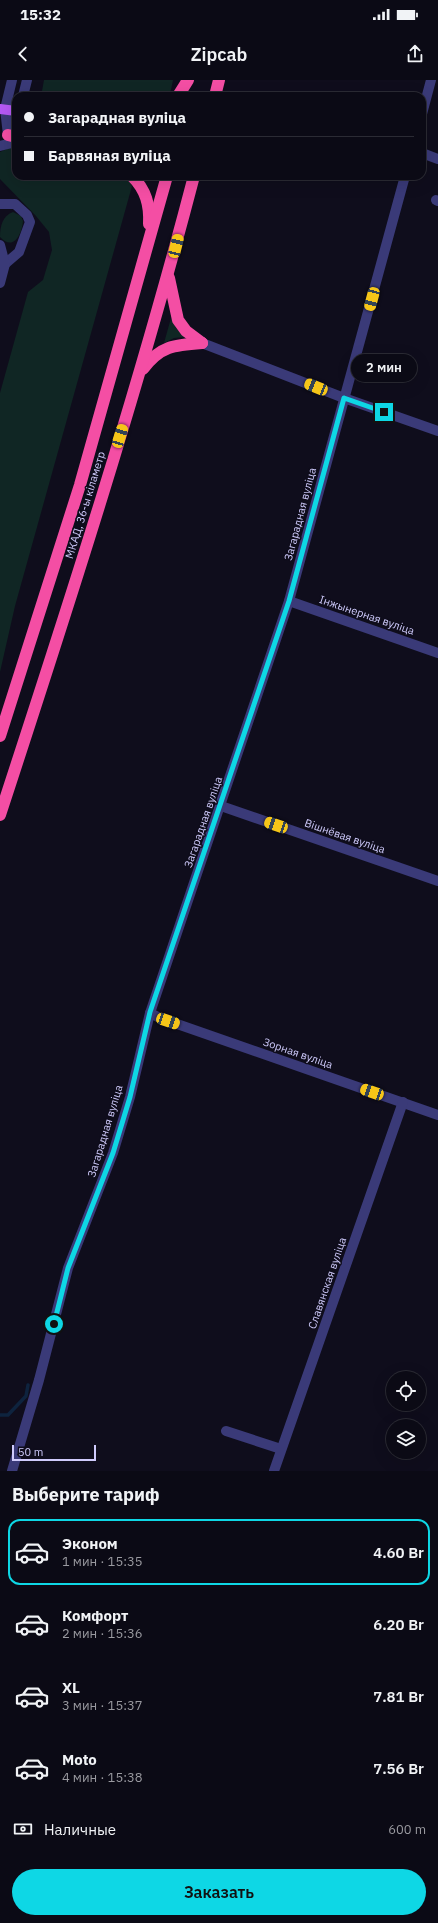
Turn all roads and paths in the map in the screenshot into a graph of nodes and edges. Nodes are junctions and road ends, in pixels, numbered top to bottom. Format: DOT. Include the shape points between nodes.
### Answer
graph roads {
  1 [pos="12,80"];
  2 [pos="27,80"];
  3 [pos="188,80"];
  4 [pos="193,80"];
  5 [pos="219,80"];
  6 [pos="432,80"];
  7 [pos="24,92"];
  8 [pos="180,92"];
  9 [pos="190,92"];
  10 [pos="216,92"];
  11 [pos="426,100"];
  12 [pos="2,109"];
  13 [pos="12,111"];
  14 [pos="10,137"];
  15 [pos="0,146"];
  16 [pos="426,154"];
  17 [pos="438,159"];
  18 [pos="135,180"];
  19 [pos="166,180"];
  20 [pos="193,180"];
  21 [pos="404,180"];
  22 [pos="0,204"];
  23 [pos="149,238"];
  24 [pos="0,245"];
  25 [pos="5,264"];
  26 [pos="168,274"];
  27 [pos="0,283"];
  28 [pos="202,343"];
  29 [pos="139,376"];
  30 [pos="344,398"];
  31 [pos="438,431"];
  32 [pos="289,601"];
  33 [pos="438,653"];
  34 [pos="0,736"];
  35 [pos="221,806"];
  36 [pos="0,815"];
  37 [pos="438,881"];
  38 [pos="150,1012"];
  39 [pos="403,1102"];
  40 [pos="438,1115"];
  41 [pos="226,1431"];
  42 [pos="281,1450"];
  43 [pos="12,1471"];
  44 [pos="274,1471"];
  1 -- 12 [label="street"];
  2 -- 7 [label="street"];
  3 -- 8 [label="highway"];
  4 -- 9 [label="highway"];
  5 -- 10 [label="highway"];
  6 -- 11 [label="street"];
  12 -- 13 [label="main road"];
  12 -- 14 [label="street"];
  14 -- 15 [label="street"];
  16 -- 17 [label="street"];
  18 -- 23 [label="highway" via="146,195 150,210"];
  19 -- 23 [label="highway, МКАД, 36-ы кіламетр"];
  20 -- 26 [label="highway, МКАД, 36-ы кіламетр"];
  21 -- 30 [label="street, Загарадная вуліца"];
  22 -- 25 [label="street" via="15,204 26,214 30,222 19,252"];
  23 -- 34 [label="highway, МКАД, 36-ы кіламетр" via="80,485"];
  24 -- 25 [label="street"];
  25 -- 27 [label="street"];
  26 -- 28 [label="highway" via="178,320 186,331"];
  26 -- 29 [label="highway, МКАД, 36-ы кіламетр"];
  28 -- 29 [label="highway" via="170,347 157,353"];
  28 -- 30 [label="street"];
  29 -- 36 [label="highway, МКАД, 36-ы кіламетр"];
  30 -- 31 [label="street"];
  30 -- 32 [label="street, Загарадная вуліца"];
  32 -- 33 [label="street, Інжынерная вуліца"];
  32 -- 35 [label="street, Загарадная вуліца"];
  35 -- 37 [label="street, Вішнёвая вуліца"];
  35 -- 38 [label="street, Загарадная вуліца"];
  38 -- 39 [label="street, Зорная вуліца" via="160,1018"];
  38 -- 43 [label="street, Загарадная вуліца" via="130,1097 113,1153 68,1268"];
  39 -- 40 [label="street, Зорная вуліца"];
  39 -- 42 [label="street, Славянская вуліца"];
  41 -- 42 [label="street"];
  42 -- 44 [label="street, Славянская вуліца"];
}
